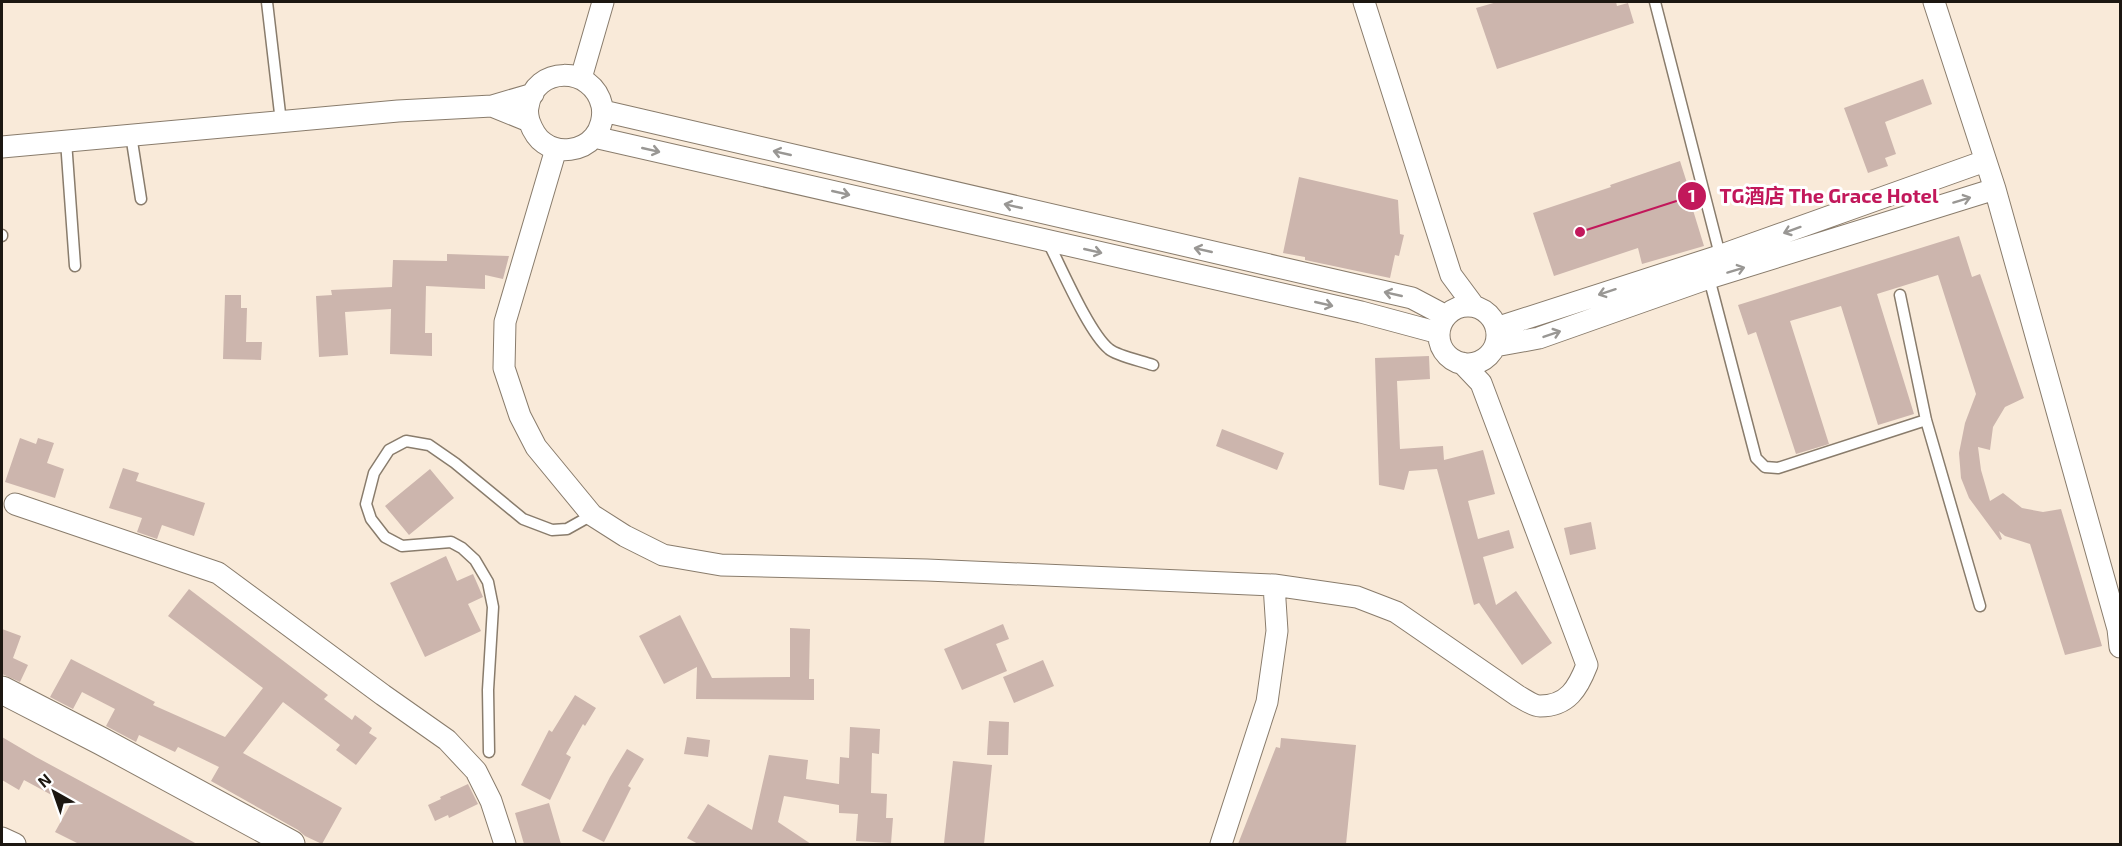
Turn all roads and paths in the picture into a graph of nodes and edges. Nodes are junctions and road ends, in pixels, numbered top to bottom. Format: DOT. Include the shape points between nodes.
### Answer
graph roads {
  1 [pos="267,2"];
  2 [pos="603,2"];
  3 [pos="1364,2"];
  4 [pos="1655,2"];
  5 [pos="1934,2"];
  6 [pos="581,78"];
  7 [pos="533,94"];
  8 [pos="492,106"];
  9 [pos="603,111"];
  10 [pos="529,121"];
  11 [pos="281,122"];
  12 [pos="131,135"];
  13 [pos="594,137"];
  14 [pos="66,141"];
  15 [pos="2,147"];
  16 [pos="556,149"];
  17 [pos="1985,161"];
  18 [pos="818,162"];
  19 [pos="812,187"];
  20 [pos="1995,189"];
  21 [pos="141,199"];
  22 [pos="1053,216"];
  23 [pos="1047,241"];
  24 [pos="1720,255"];
  25 [pos="75,266"];
  26 [pos="1285,269"];
  27 [pos="1451,274"];
  28 [pos="1709,278"];
  29 [pos="1279,294"];
  30 [pos="1900,296"];
  31 [pos="1473,306"];
  32 [pos="1445,321"];
  33 [pos="1492,344"];
  34 [pos="1462,363"];
  35 [pos="1153,365"];
  36 [pos="1481,383"];
  37 [pos="1926,420"];
  38 [pos="15,504"];
  39 [pos="592,514"];
  40 [pos="1274,585"];
  41 [pos="1980,606"];
  42 [pos="2120,635"];
  43 [pos="2,690"];
  44 [pos="489,752"];
  45 [pos="2,838"];
  46 [pos="15,844"];
  47 [pos="291,844"];
  48 [pos="505,844"];
  49 [pos="1221,844"];
  1 -- 11 [label="lane"];
  2 -- 6 [label="street"];
  3 -- 27 [label="street"];
  4 -- 24 [label="lane"];
  5 -- 17 [label="street"];
  6 -- 7 [label="street" via="554,77"];
  6 -- 9 [label="street" via="600,98"];
  7 -- 8 [label="street"];
  7 -- 10 [label="street" via="528,107"];
  8 -- 10 [label="street"];
  8 -- 11 [label="street"];
  9 -- 13 [label="street"];
  18 -- 9 [label="street, one-way"];
  10 -- 16 [label="street" via="534,133"];
  11 -- 12 [label="street"];
  12 -- 14 [label="street"];
  12 -- 21 [label="lane"];
  13 -- 16 [label="street" via="583,146"];
  13 -- 19 [label="street, one-way"];
  14 -- 15 [label="street"];
  14 -- 25 [label="lane"];
  16 -- 39 [label="street" via="505,322 504,368 520,416 536,447"];
  17 -- 20 [label="street"];
  17 -- 24 [label="street, one-way"];
  18 -- 19 [label="street"];
  22 -- 18 [label="street, one-way"];
  19 -- 23 [label="street, one-way"];
  28 -- 20 [label="street, one-way"];
  20 -- 42 [label="street"];
  22 -- 23 [label="street"];
  26 -- 22 [label="street, one-way"];
  23 -- 29 [label="street, one-way"];
  23 -- 35 [label="lane" via="1092,327 1109,350"];
  24 -- 33 [label="street, one-way"];
  26 -- 29 [label="street"];
  32 -- 26 [label="street, one-way" via="1412,298"];
  27 -- 31 [label="street"];
  27 -- 32 [label="street"];
  33 -- 28 [label="street, one-way" via="1539,338"];
  28 -- 37 [label="lane" via="1756,458 1765,467 1778,468"];
  29 -- 32 [label="street, one-way" via="1361,312"];
  30 -- 37 [label="lane"];
  31 -- 32 [label="street" via="1457,308"];
  31 -- 33 [label="street" via="1488,314"];
  32 -- 34 [label="street" via="1443,349"];
  33 -- 34 [label="street" via="1479,362"];
  33 -- 36 [label="street"];
  34 -- 36 [label="street"];
  36 -- 40 [label="street" via="1587,665 1578,687 1562,702 1538,706 1396,612 1357,597"];
  37 -- 41 [label="lane"];
  38 -- 48 [label="street" via="218,573 447,740 476,771"];
  39 -- 40 [label="street" via="663,555 721,565"];
  39 -- 44 [label="lane" via="567,530 552,530 523,519 429,445 406,441 389,450 374,473 366,504 371,519 385,537 402,546 450,542 475,560 488,582 493,607"];
  40 -- 49 [label="street" via="1277,631 1267,702"];
  43 -- 47 [label="street"];
  45 -- 46 [label="street"];
}
